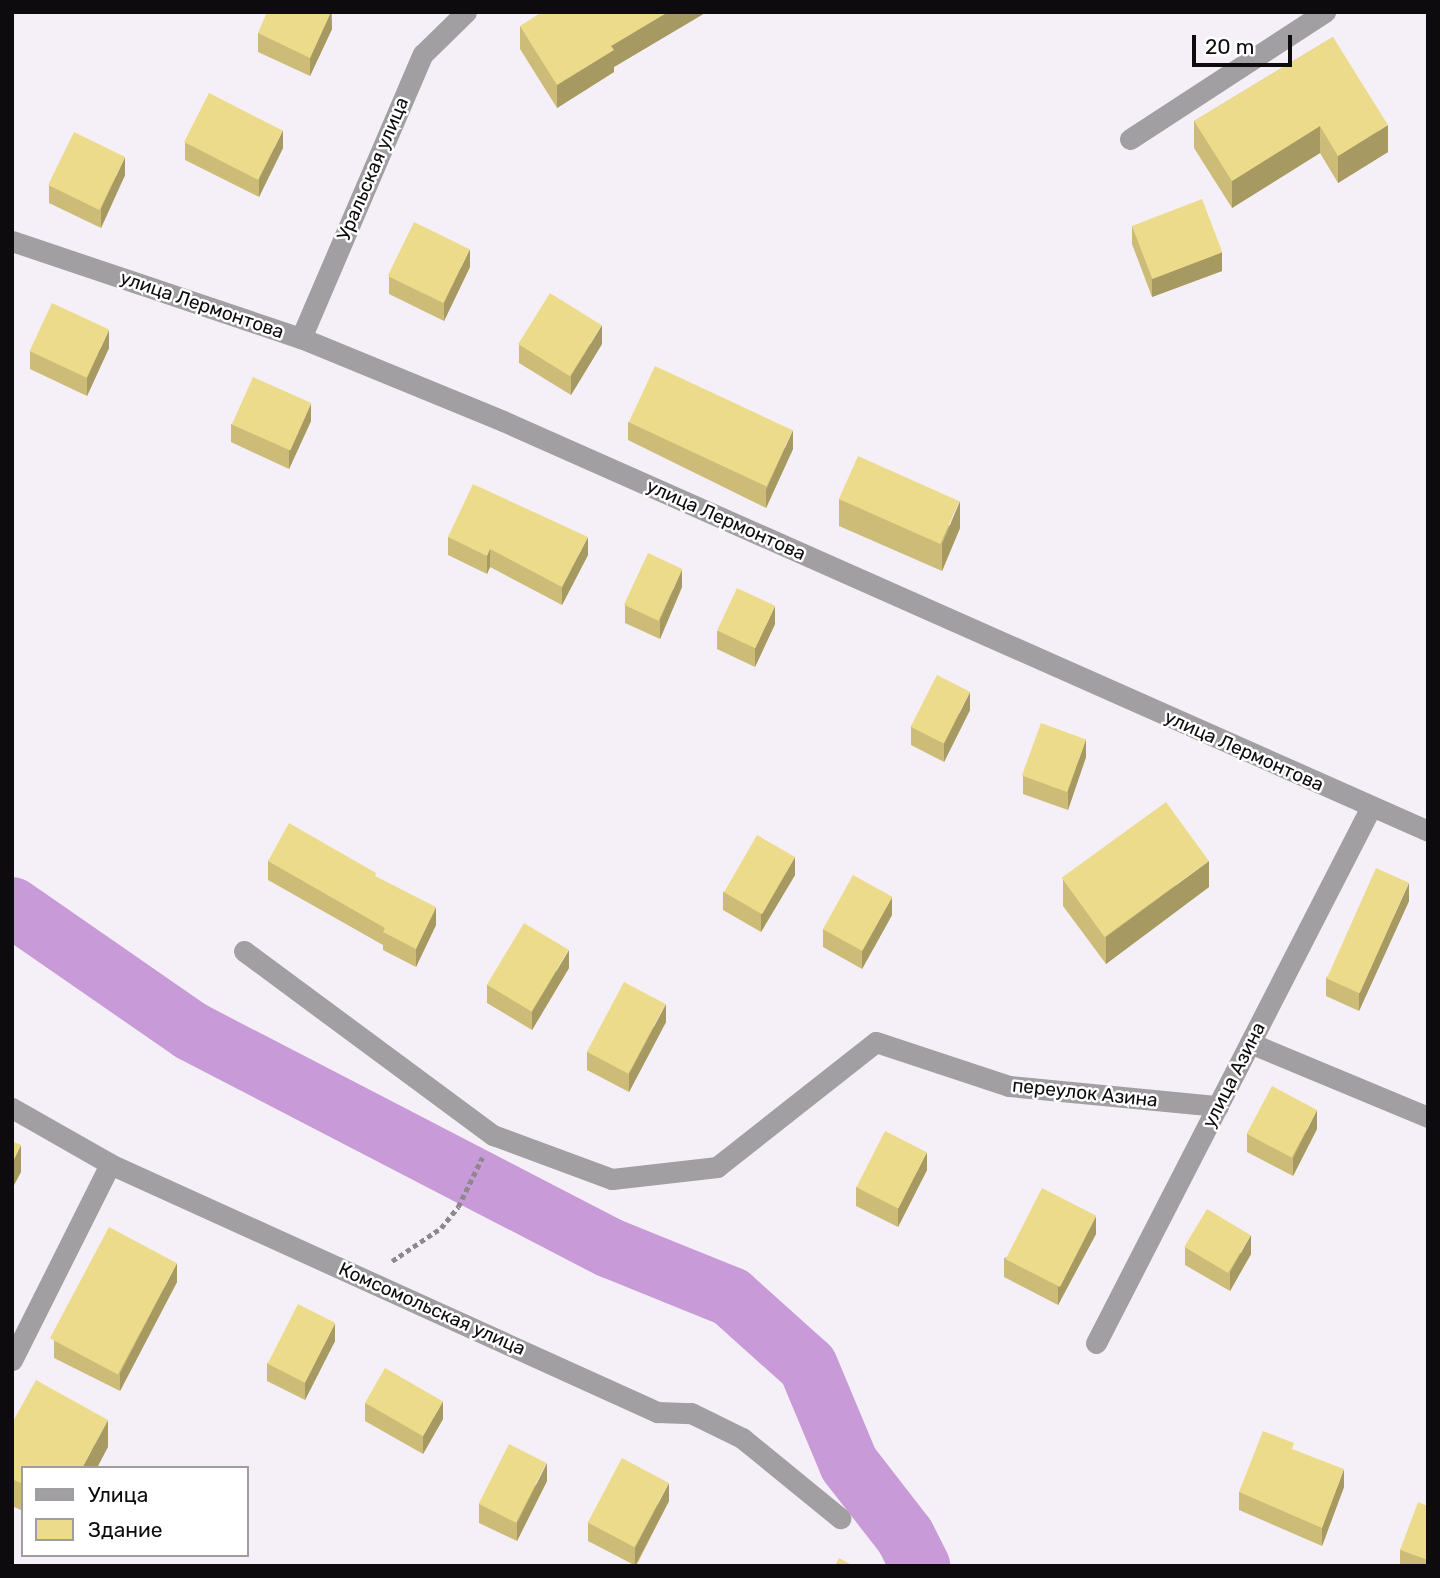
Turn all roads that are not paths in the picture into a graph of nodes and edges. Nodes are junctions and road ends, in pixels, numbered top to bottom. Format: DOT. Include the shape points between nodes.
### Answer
graph roads {
  1 [pos="466,12"];
  2 [pos="1325,12"];
  3 [pos="1130,139"];
  4 [pos="12,242"];
  5 [pos="301,338"];
  6 [pos="1371,807"];
  7 [pos="1428,831"];
  8 [pos="244,951"];
  9 [pos="1250,1043"];
  10 [pos="1218,1106"];
  11 [pos="12,1108"];
  12 [pos="1428,1117"];
  13 [pos="110,1164"];
  14 [pos="1096,1343"];
  15 [pos="12,1360"];
  16 [pos="840,1518"];
  1 -- 5 [label="street, Уральская улица" via="423,54"];
  2 -- 3 [label="street"];
  4 -- 5 [label="street, улица Лермонтова"];
  5 -- 6 [label="street, улица Лермонтова" via="503,421"];
  6 -- 7 [label="street, улица Лермонтова"];
  6 -- 9 [label="street, улица Азина"];
  8 -- 10 [label="street, переулок Азина" via="493,1135 612,1179 717,1167 876,1042 1009,1086"];
  9 -- 10 [label="street, улица Азина"];
  9 -- 12 [label="street"];
  10 -- 14 [label="street, улица Азина"];
  11 -- 13 [label="street, Комсомольская улица"];
  13 -- 15 [label="street"];
  13 -- 16 [label="street, Комсомольская улица" via="657,1412 691,1413 742,1438"];
}
